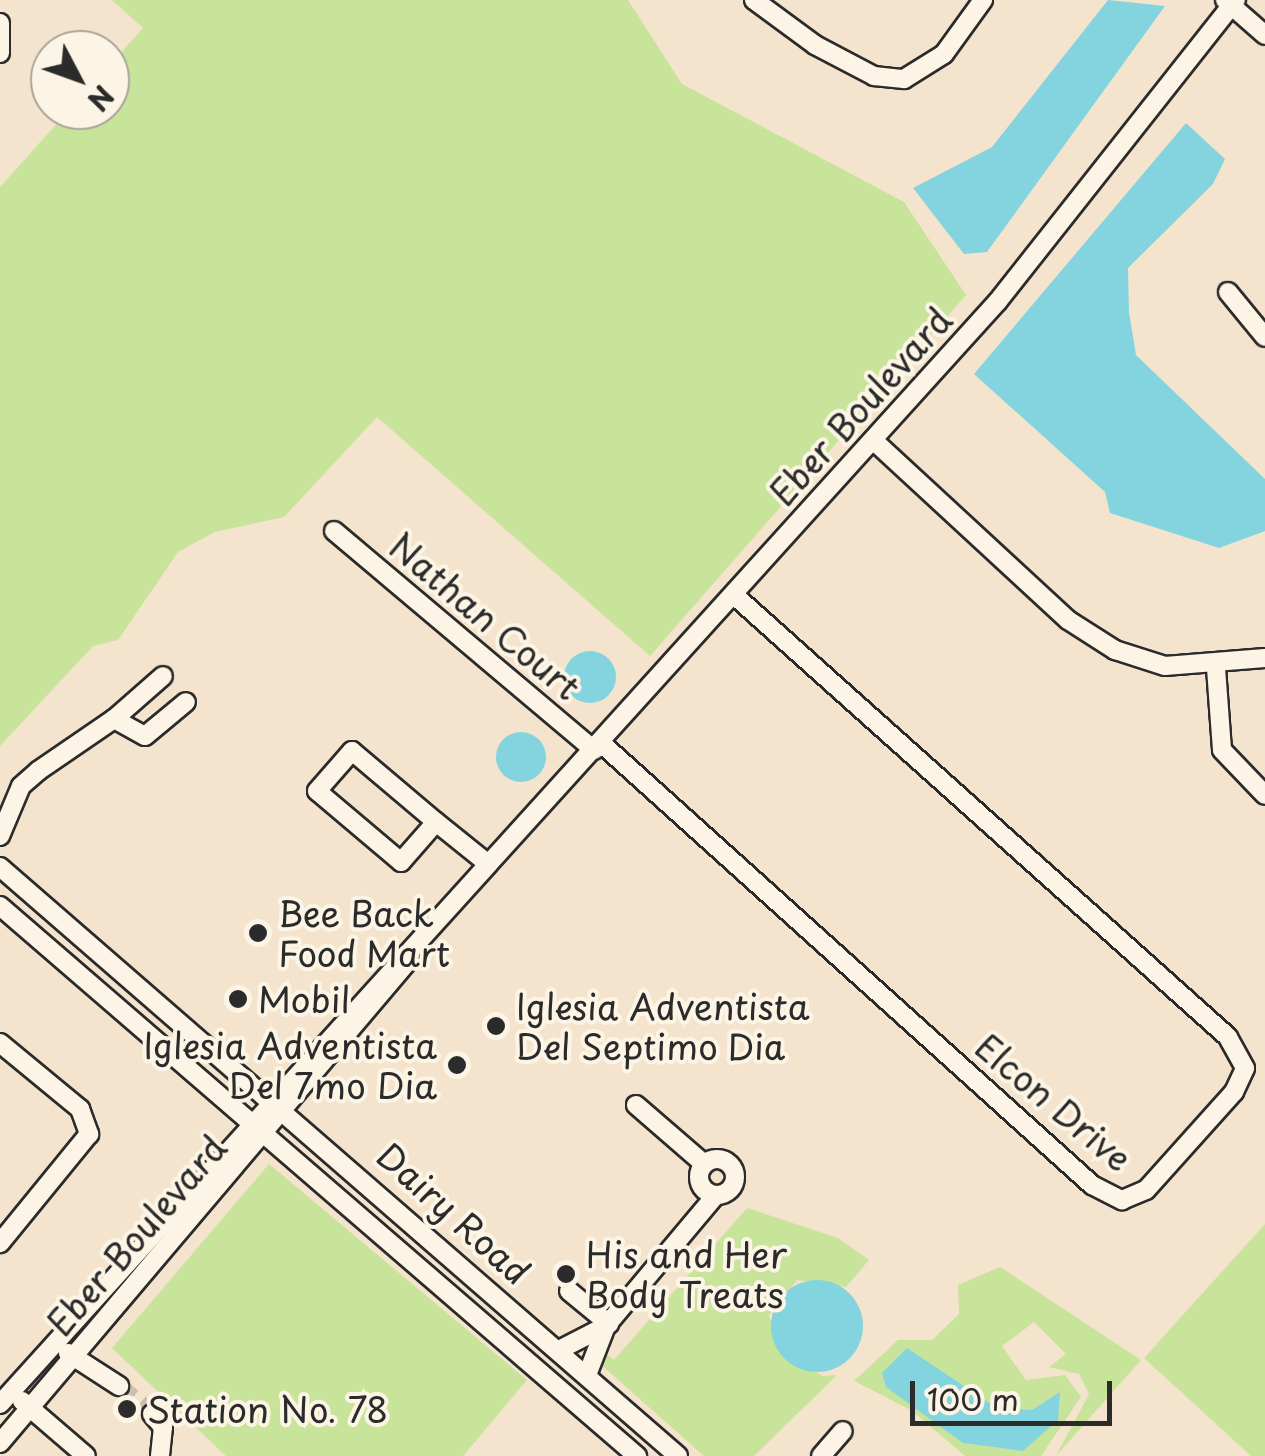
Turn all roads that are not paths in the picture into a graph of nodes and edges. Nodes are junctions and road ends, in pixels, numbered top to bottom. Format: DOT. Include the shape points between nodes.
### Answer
graph roads {
  1 [pos="754,0"];
  2 [pos="983,0"];
  3 [pos="1231,2"];
  4 [pos="0,23"];
  5 [pos="1265,35"];
  6 [pos="0,53"];
  7 [pos="1228,292"];
  8 [pos="1265,336"];
  9 [pos="873,440"];
  10 [pos="334,531"];
  11 [pos="734,595"];
  12 [pos="1265,658"];
  13 [pos="1216,668"];
  14 [pos="163,676"];
  15 [pos="144,693"];
  16 [pos="186,702"];
  17 [pos="114,719"];
  18 [pos="166,719"];
  19 [pos="597,747"];
  20 [pos="1265,796"];
  21 [pos="436,822"];
  22 [pos="0,836"];
  23 [pos="512,838"];
  24 [pos="488,864"];
  25 [pos="0,867"];
  26 [pos="0,906"];
  27 [pos="0,1043"];
  28 [pos="271,1095"];
  29 [pos="636,1105"];
  30 [pos="288,1108"];
  31 [pos="253,1116"];
  32 [pos="268,1130"];
  33 [pos="704,1164"];
  34 [pos="716,1195"];
  35 [pos="0,1243"];
  36 [pos="569,1290"];
  37 [pos="608,1325"];
  38 [pos="558,1350"];
  39 [pos="76,1355"];
  40 [pos="38,1358"];
  41 [pos="588,1375"];
  42 [pos="119,1386"];
  43 [pos="6,1397"];
  44 [pos="30,1408"];
  45 [pos="152,1414"];
  46 [pos="3,1430"];
  47 [pos="843,1431"];
  48 [pos="86,1456"];
  49 [pos="160,1456"];
  50 [pos="637,1456"];
  51 [pos="678,1456"];
  52 [pos="821,1456"];
  1 -- 2 [label="street" via="815,45 874,76 904,79 944,54"];
  3 -- 5 [label="street"];
  3 -- 9 [label="street, Eber Boulevard" via="1009,287"];
  4 -- 6 [label="street"];
  7 -- 8 [label="street"];
  9 -- 11 [label="street, Eber Boulevard"];
  9 -- 13 [label="street" via="1068,620 1115,650"];
  10 -- 19 [label="street, Nathan Court"];
  11 -- 19 [label="street, Eber Boulevard"];
  11 -- 19 [label="street, Elcon Drive" via="1228,1038 1245,1068 1234,1092 1146,1190 1122,1200 1092,1185"];
  12 -- 13 [label="street"];
  13 -- 20 [label="street" via="1222,750"];
  14 -- 15 [label="street"];
  15 -- 17 [label="street"];
  15 -- 18 [label="street"];
  16 -- 18 [label="street"];
  17 -- 18 [label="street" via="134,737"];
  17 -- 22 [label="street" via="21,786"];
  19 -- 23 [label="street, Eber Boulevard"];
  21 -- 21 [label="street" via="402,862 317,791 352,751"];
  21 -- 24 [label="street"];
  23 -- 24 [label="street, Eber Boulevard"];
  23 -- 30 [label="street, Eber Boulevard"];
  24 -- 28 [label="street, Eber Boulevard"];
  25 -- 28 [label="street, Dairy Road"];
  26 -- 31 [label="street, Dairy Road"];
  27 -- 35 [label="street" via="80,1109 88,1134"];
  28 -- 30 [label="street, Dairy Road"];
  28 -- 31 [label="street, Eber Boulevard"];
  29 -- 33 [label="street"];
  30 -- 32 [label="street, Eber Boulevard"];
  30 -- 38 [label="street, Dairy Road"];
  31 -- 32 [label="street, Dairy Road"];
  31 -- 40 [label="street, Eber Boulevard"];
  32 -- 39 [label="street, Eber Boulevard"];
  32 -- 50 [label="street, Dairy Road"];
  33 -- 34 [label="street" via="701,1186"];
  33 -- 34 [label="street" via="721,1159 734,1171 731,1188"];
  34 -- 37 [label="street"];
  36 -- 37 [label="street"];
  37 -- 38 [label="street"];
  37 -- 41 [label="street"];
  38 -- 41 [label="street, Dairy Road"];
  39 -- 40 [label="street"];
  39 -- 42 [label="street"];
  39 -- 44 [label="street, Eber Boulevard"];
  40 -- 43 [label="street, Eber Boulevard"];
  41 -- 51 [label="street, Dairy Road"];
  43 -- 44 [label="street"];
  44 -- 46 [label="street, Eber Boulevard"];
  44 -- 48 [label="street"];
  45 -- 49 [label="street" via="164,1426"];
  47 -- 52 [label="street"];
}
